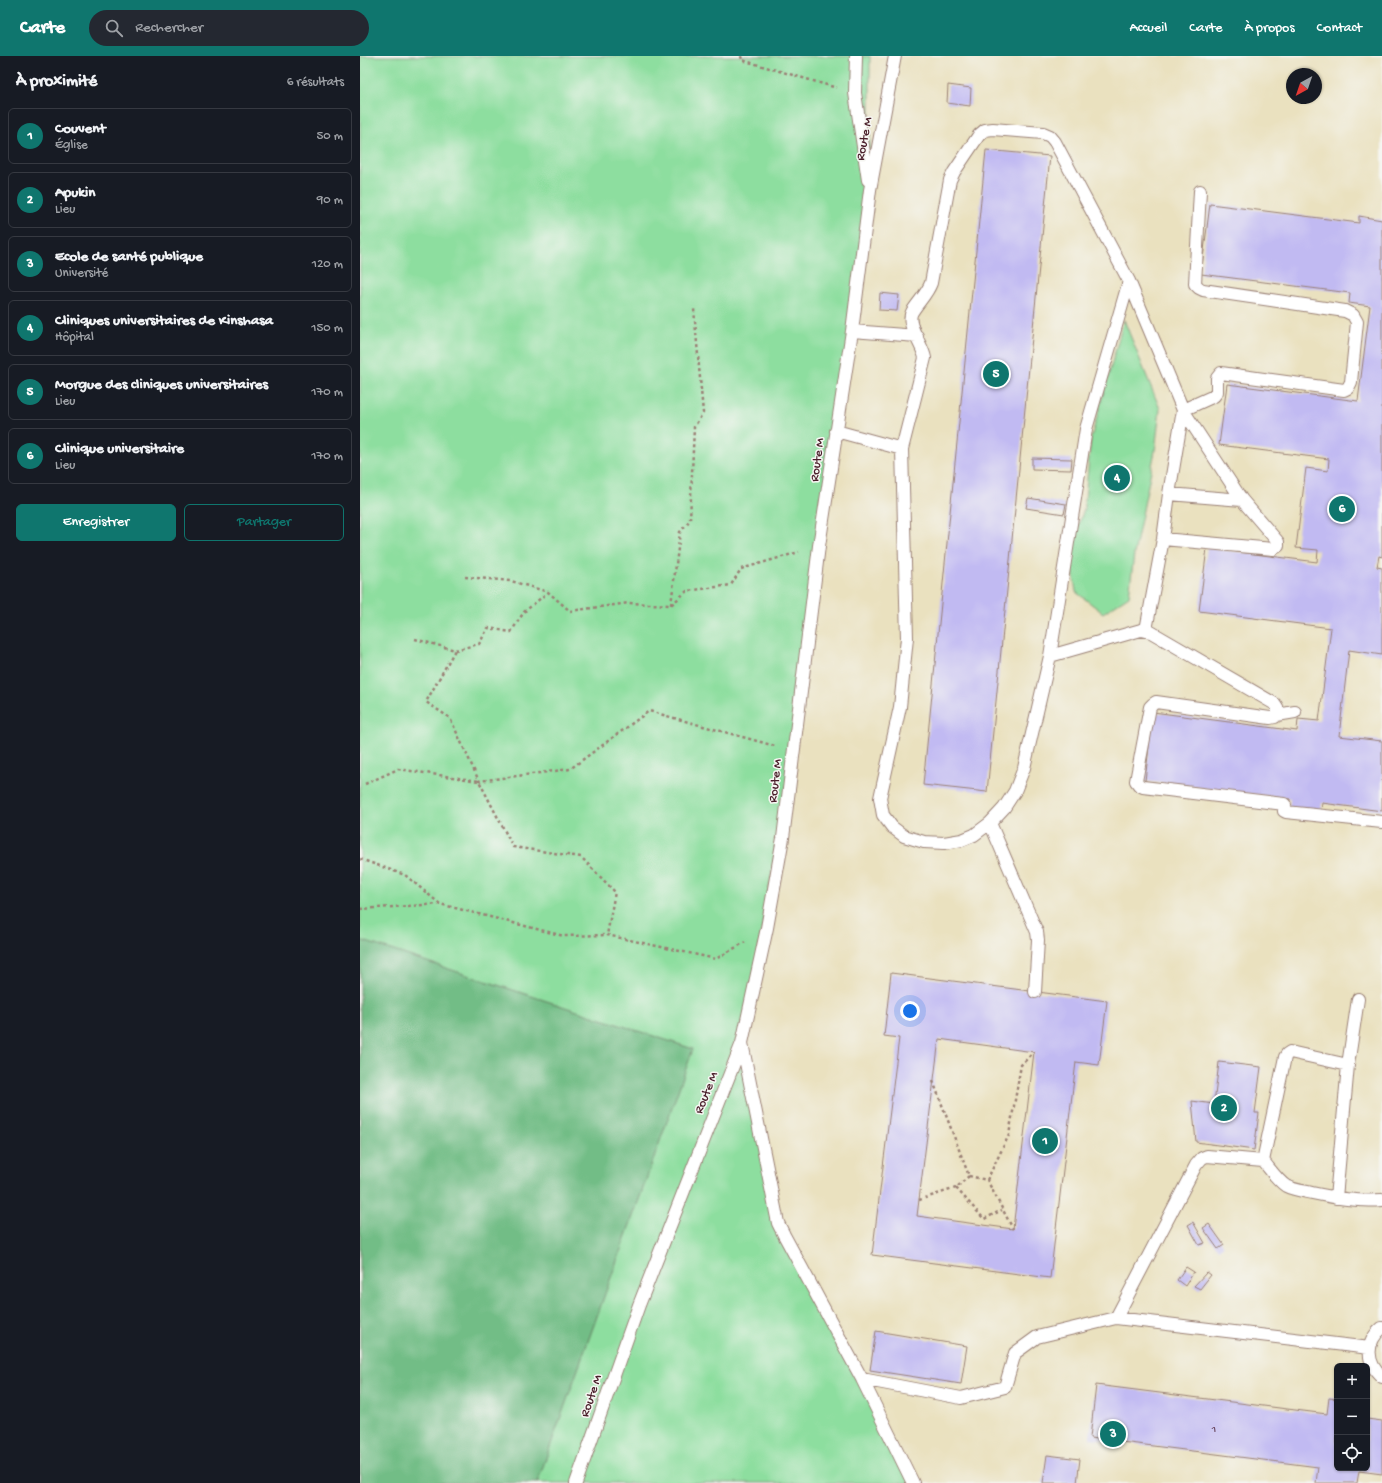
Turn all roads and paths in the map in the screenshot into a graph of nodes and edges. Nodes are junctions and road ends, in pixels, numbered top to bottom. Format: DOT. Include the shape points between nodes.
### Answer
graph roads {
  1 [pos="741,56"];
  2 [pos="856,56"];
  3 [pos="895,56"];
  4 [pos="855,93"];
  5 [pos="870,190"];
  6 [pos="1200,191"];
  7 [pos="1129,281"];
  8 [pos="694,309"];
  9 [pos="852,331"];
  10 [pos="917,336"];
  11 [pos="1183,410"];
  12 [pos="836,431"];
  13 [pos="902,449"];
  14 [pos="1169,494"];
  15 [pos="1242,500"];
  16 [pos="1163,540"];
  17 [pos="819,546"];
  18 [pos="465,577"];
  19 [pos="548,592"];
  20 [pos="671,605"];
  21 [pos="1146,630"];
  22 [pos="415,639"];
  23 [pos="454,650"];
  24 [pos="1050,656"];
  25 [pos="1295,712"];
  26 [pos="1277,715"];
  27 [pos="793,751"];
  28 [pos="479,781"];
  29 [pos="364,784"];
  30 [pos="1382,822"];
  31 [pos="990,823"];
  32 [pos="360,859"];
  33 [pos="440,904"];
  34 [pos="360,909"];
  35 [pos="767,928"];
  36 [pos="606,935"];
  37 [pos="1035,992"];
  38 [pos="1358,999"];
  39 [pos="742,1043"];
  40 [pos="1034,1052"];
  41 [pos="1348,1065"];
  42 [pos="934,1081"];
  43 [pos="1263,1161"];
  44 [pos="969,1176"];
  45 [pos="987,1180"];
  46 [pos="956,1188"];
  47 [pos="1336,1198"];
  48 [pos="919,1200"];
  49 [pos="1382,1200"];
  50 [pos="1002,1210"];
  51 [pos="1012,1229"];
  52 [pos="1116,1318"];
  53 [pos="1382,1328"];
  54 [pos="1370,1348"];
  55 [pos="1382,1377"];
  56 [pos="862,1379"];
  57 [pos="576,1483"];
  58 [pos="914,1483"];
  1 -- 4 [label="path" via="742,60"];
  2 -- 4 [label="lane"];
  3 -- 5 [label="lane, Route M"];
  4 -- 5 [label="lane"];
  5 -- 9 [label="lane, Route M"];
  6 -- 11 [label="lane" via="1195,284 1199,288 1345,311 1353,315 1357,322 1351,382 1348,388 1344,390 1221,373 1217,378 1217,392 1214,396"];
  7 -- 10 [label="lane" via="1050,136 1043,133 985,130 979,135 950,180 931,283 910,317"];
  7 -- 11 [label="lane"];
  7 -- 24 [label="lane" via="1086,429"];
  8 -- 20 [label="path" via="703,413 694,427 690,520 680,532"];
  9 -- 10 [label="lane"];
  9 -- 12 [label="lane, Route M"];
  10 -- 13 [label="lane" via="925,358"];
  11 -- 14 [label="lane"];
  11 -- 15 [label="lane"];
  12 -- 13 [label="lane"];
  12 -- 17 [label="lane, Route M"];
  13 -- 31 [label="lane" via="907,638 900,707 880,798 883,815 892,827 904,836 924,842 944,843 962,840"];
  14 -- 15 [label="lane"];
  14 -- 16 [label="lane"];
  15 -- 16 [label="lane" via="1278,542 1278,546 1273,549"];
  16 -- 21 [label="lane"];
  17 -- 20 [label="path" via="741,569 731,585 687,591"];
  17 -- 27 [label="lane, Route M"];
  18 -- 19 [label="path" via="512,581"];
  19 -- 20 [label="path" via="570,611 629,603"];
  19 -- 23 [label="path" via="524,612 511,632 488,628 478,644"];
  21 -- 24 [label="lane"];
  21 -- 26 [label="lane" via="1275,704"];
  22 -- 23 [label="path"];
  23 -- 28 [label="path" via="426,702 450,718"];
  24 -- 31 [label="lane" via="1024,768 1015,791"];
  25 -- 26 [label="lane"];
  26 -- 30 [label="lane" via="1270,718 1156,702 1150,707 1136,781 1143,787 1284,804 1286,812"];
  27 -- 28 [label="path" via="649,712 570,769"];
  27 -- 35 [label="lane, Route M" via="783,838"];
  28 -- 29 [label="path" via="398,769"];
  28 -- 36 [label="path" via="512,847 581,857 615,892"];
  31 -- 37 [label="lane" via="1037,932"];
  32 -- 33 [label="path" via="405,875"];
  33 -- 34 [label="path"];
  33 -- 36 [label="path" via="564,936"];
  35 -- 36 [label="path" via="716,959"];
  35 -- 39 [label="lane, Route M"];
  38 -- 41 [label="lane"];
  39 -- 56 [label="lane" via="778,1223"];
  39 -- 57 [label="lane, Route M" via="639,1305"];
  40 -- 45 [label="path" via="1021,1065 1009,1135"];
  41 -- 43 [label="lane" via="1290,1052 1287,1054"];
  41 -- 47 [label="lane"];
  42 -- 44 [label="path"];
  43 -- 47 [label="lane" via="1284,1185"];
  43 -- 52 [label="lane" via="1207,1156 1202,1158"];
  44 -- 45 [label="path"];
  44 -- 46 [label="path"];
  45 -- 50 [label="path"];
  46 -- 48 [label="path"];
  46 -- 50 [label="path" via="984,1219"];
  47 -- 49 [label="lane" via="1365,1202"];
  50 -- 51 [label="path"];
  52 -- 54 [label="lane"];
  52 -- 56 [label="lane" via="1036,1337 1016,1353 1005,1387 961,1398"];
  53 -- 54 [label="lane" via="1372,1340"];
  54 -- 55 [label="lane" via="1372,1364"];
  56 -- 58 [label="lane"];
}
